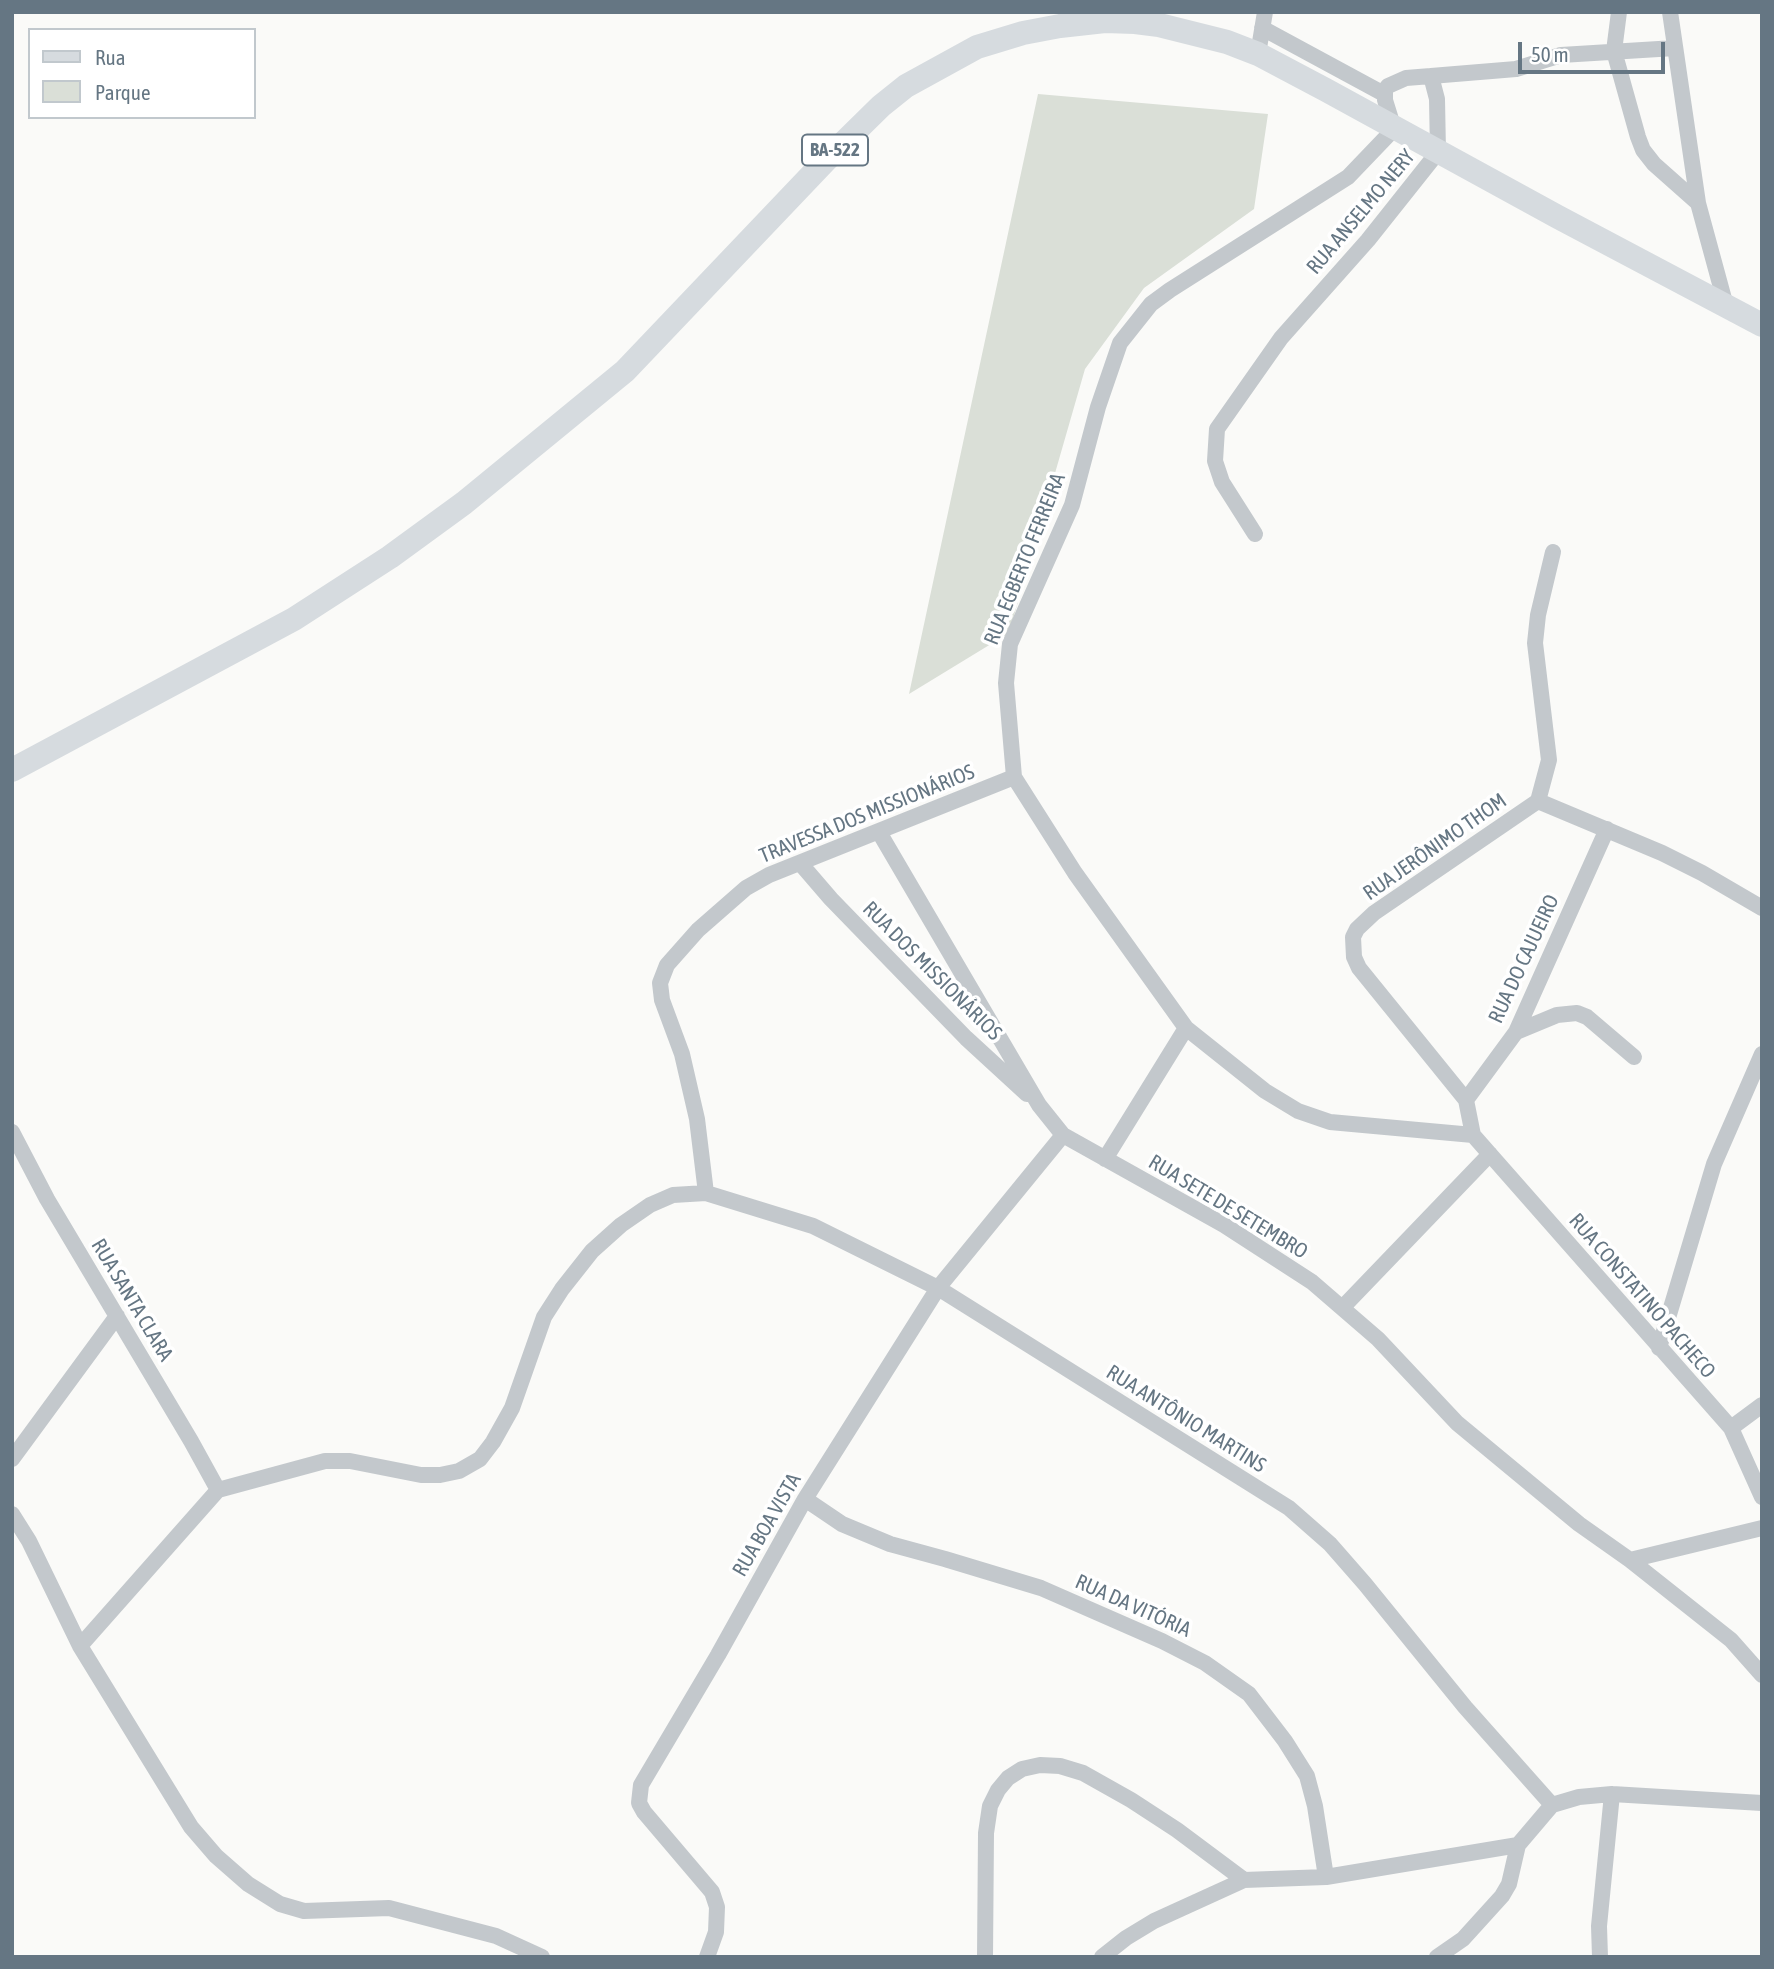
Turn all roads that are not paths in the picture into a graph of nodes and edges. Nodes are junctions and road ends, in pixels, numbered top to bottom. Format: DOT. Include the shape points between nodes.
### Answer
graph roads {
  1 [pos="1619,12"];
  2 [pos="1670,12"];
  3 [pos="1264,20"];
  4 [pos="1675,48"];
  5 [pos="1614,51"];
  6 [pos="1258,54"];
  7 [pos="1432,76"];
  8 [pos="1384,94"];
  9 [pos="1394,129"];
  10 [pos="1438,152"];
  11 [pos="1698,203"];
  12 [pos="1726,306"];
  13 [pos="1762,326"];
  14 [pos="1255,534"];
  15 [pos="1553,552"];
  16 [pos="12,769"];
  17 [pos="1014,777"];
  18 [pos="1538,801"];
  19 [pos="1607,829"];
  20 [pos="878,832"];
  21 [pos="800,863"];
  22 [pos="1762,908"];
  23 [pos="1186,1028"];
  24 [pos="1516,1032"];
  25 [pos="1634,1057"];
  26 [pos="1760,1062"];
  27 [pos="1466,1100"];
  28 [pos="1039,1105"];
  29 [pos="12,1132"];
  30 [pos="1063,1135"];
  31 [pos="1474,1135"];
  32 [pos="1490,1154"];
  33 [pos="1105,1159"];
  34 [pos="706,1193"];
  35 [pos="937,1288"];
  36 [pos="1343,1307"];
  37 [pos="117,1316"];
  38 [pos="1659,1348"];
  39 [pos="1762,1405"];
  40 [pos="1731,1428"];
  41 [pos="12,1460"];
  42 [pos="218,1490"];
  43 [pos="1762,1497"];
  44 [pos="805,1499"];
  45 [pos="12,1514"];
  46 [pos="1762,1528"];
  47 [pos="1630,1560"];
  48 [pos="80,1646"];
  49 [pos="1762,1675"];
  50 [pos="1612,1794"];
  51 [pos="1762,1803"];
  52 [pos="1552,1805"];
  53 [pos="1518,1845"];
  54 [pos="1326,1877"];
  55 [pos="1244,1880"];
  56 [pos="542,1957"];
  57 [pos="706,1957"];
  58 [pos="985,1957"];
  59 [pos="1102,1957"];
  60 [pos="1437,1957"];
  61 [pos="1600,1957"];
  1 -- 5 [label="street"];
  2 -- 4 [label="street"];
  3 -- 6 [label="street"];
  3 -- 8 [label="street"];
  4 -- 5 [label="street"];
  4 -- 11 [label="street"];
  5 -- 7 [label="street" via="1561,55 1516,69"];
  5 -- 11 [label="street" via="1643,150"];
  6 -- 9 [label="main road, BA-522"];
  6 -- 16 [label="main road, BA-522" via="1159,24 1105,21 1023,33 976,47 937,68 897,93 848,137 625,371 464,503 294,620"];
  7 -- 8 [label="street" via="1393,82"];
  7 -- 10 [label="street, RUA ANSELMO NERY"];
  8 -- 9 [label="street"];
  9 -- 10 [label="main road, BA-522"];
  9 -- 17 [label="street, RUA EGBERTO FERREIRA" via="1336,186 1151,304 1120,343 1072,505 1010,645 1006,683"];
  10 -- 12 [label="main road, BA-522"];
  10 -- 14 [label="street, RUA ANSELMO NERY" via="1281,338 1217,429 1215,461 1222,482"];
  11 -- 12 [label="street"];
  12 -- 13 [label="main road, BA-522"];
  15 -- 18 [label="street" via="1535,643 1549,760"];
  17 -- 20 [label="street, TRAVESSA DOS MISSIONÁRIOS"];
  17 -- 23 [label="street, RUA EGBERTO FERREIRA" via="1075,873"];
  18 -- 19 [label="street"];
  18 -- 27 [label="street, RUA JERÔNIMO THOM" via="1366,921 1353,937 1359,968"];
  19 -- 22 [label="street" via="1702,873"];
  19 -- 24 [label="street, RUA DO CAJUEIRO"];
  20 -- 21 [label="street, TRAVESSA DOS MISSIONÁRIOS"];
  20 -- 28 [label="street, RUA SETE DE SETEMBRO"];
  21 -- 28 [label="street, RUA DOS MISSIONÁRIOS" via="966,1038"];
  21 -- 34 [label="street, TRAVESSA DOS MISSIONÁRIOS" via="746,888 698,930 667,965 660,983 682,1054"];
  23 -- 31 [label="street, RUA EGBERTO FERREIRA" via="1265,1091 1298,1111 1330,1122"];
  23 -- 33 [label="street"];
  24 -- 25 [label="street" via="1557,1015 1577,1013"];
  24 -- 27 [label="street, RUA DO CAJUEIRO"];
  26 -- 38 [label="street" via="1714,1164"];
  27 -- 31 [label="street"];
  28 -- 30 [label="street, RUA SETE DE SETEMBRO"];
  29 -- 37 [label="street, RUA SANTA CLARA"];
  30 -- 33 [label="street, RUA SETE DE SETEMBRO"];
  30 -- 35 [label="street, RUA BOA VISTA"];
  31 -- 32 [label="street, RUA CONSTATINO PACHECO"];
  32 -- 36 [label="street"];
  32 -- 38 [label="street, RUA CONSTATINO PACHECO"];
  33 -- 36 [label="street, RUA SETE DE SETEMBRO" via="1224,1225"];
  34 -- 35 [label="street, RUA ANTÔNIO MARTINS" via="813,1226"];
  34 -- 42 [label="street" via="673,1195 650,1205 592,1251 544,1317 512,1408 480,1459 459,1471 431,1475 325,1461"];
  35 -- 44 [label="street, RUA BOA VISTA"];
  35 -- 52 [label="street, RUA ANTÔNIO MARTINS" via="1289,1508 1330,1544"];
  36 -- 47 [label="street, RUA SETE DE SETEMBRO" via="1457,1423"];
  37 -- 41 [label="street"];
  37 -- 42 [label="street, RUA SANTA CLARA"];
  38 -- 40 [label="street, RUA CONSTATINO PACHECO"];
  39 -- 40 [label="street"];
  40 -- 43 [label="street, RUA CONSTATINO PACHECO"];
  42 -- 48 [label="street"];
  44 -- 54 [label="street, RUA DA VITÓRIA" via="842,1524 890,1544 1041,1588 1162,1640 1216,1671 1248,1695 1307,1776"];
  44 -- 57 [label="street, RUA BOA VISTA" via="641,1785 639,1803 644,1812 712,1892 716,1932"];
  45 -- 48 [label="street"];
  46 -- 47 [label="street"];
  47 -- 49 [label="street, RUA SETE DE SETEMBRO" via="1731,1640"];
  48 -- 56 [label="street" via="191,1827 248,1884 279,1904 304,1911 389,1908 496,1936"];
  50 -- 51 [label="street"];
  50 -- 52 [label="street"];
  50 -- 61 [label="street"];
  52 -- 53 [label="street"];
  53 -- 54 [label="street"];
  53 -- 60 [label="street" via="1502,1896 1462,1939"];
  54 -- 55 [label="street"];
  55 -- 58 [label="street" via="1177,1830 1083,1773 1060,1766 1022,1769 1008,1778 990,1807"];
  55 -- 59 [label="street" via="1154,1921"];
}
